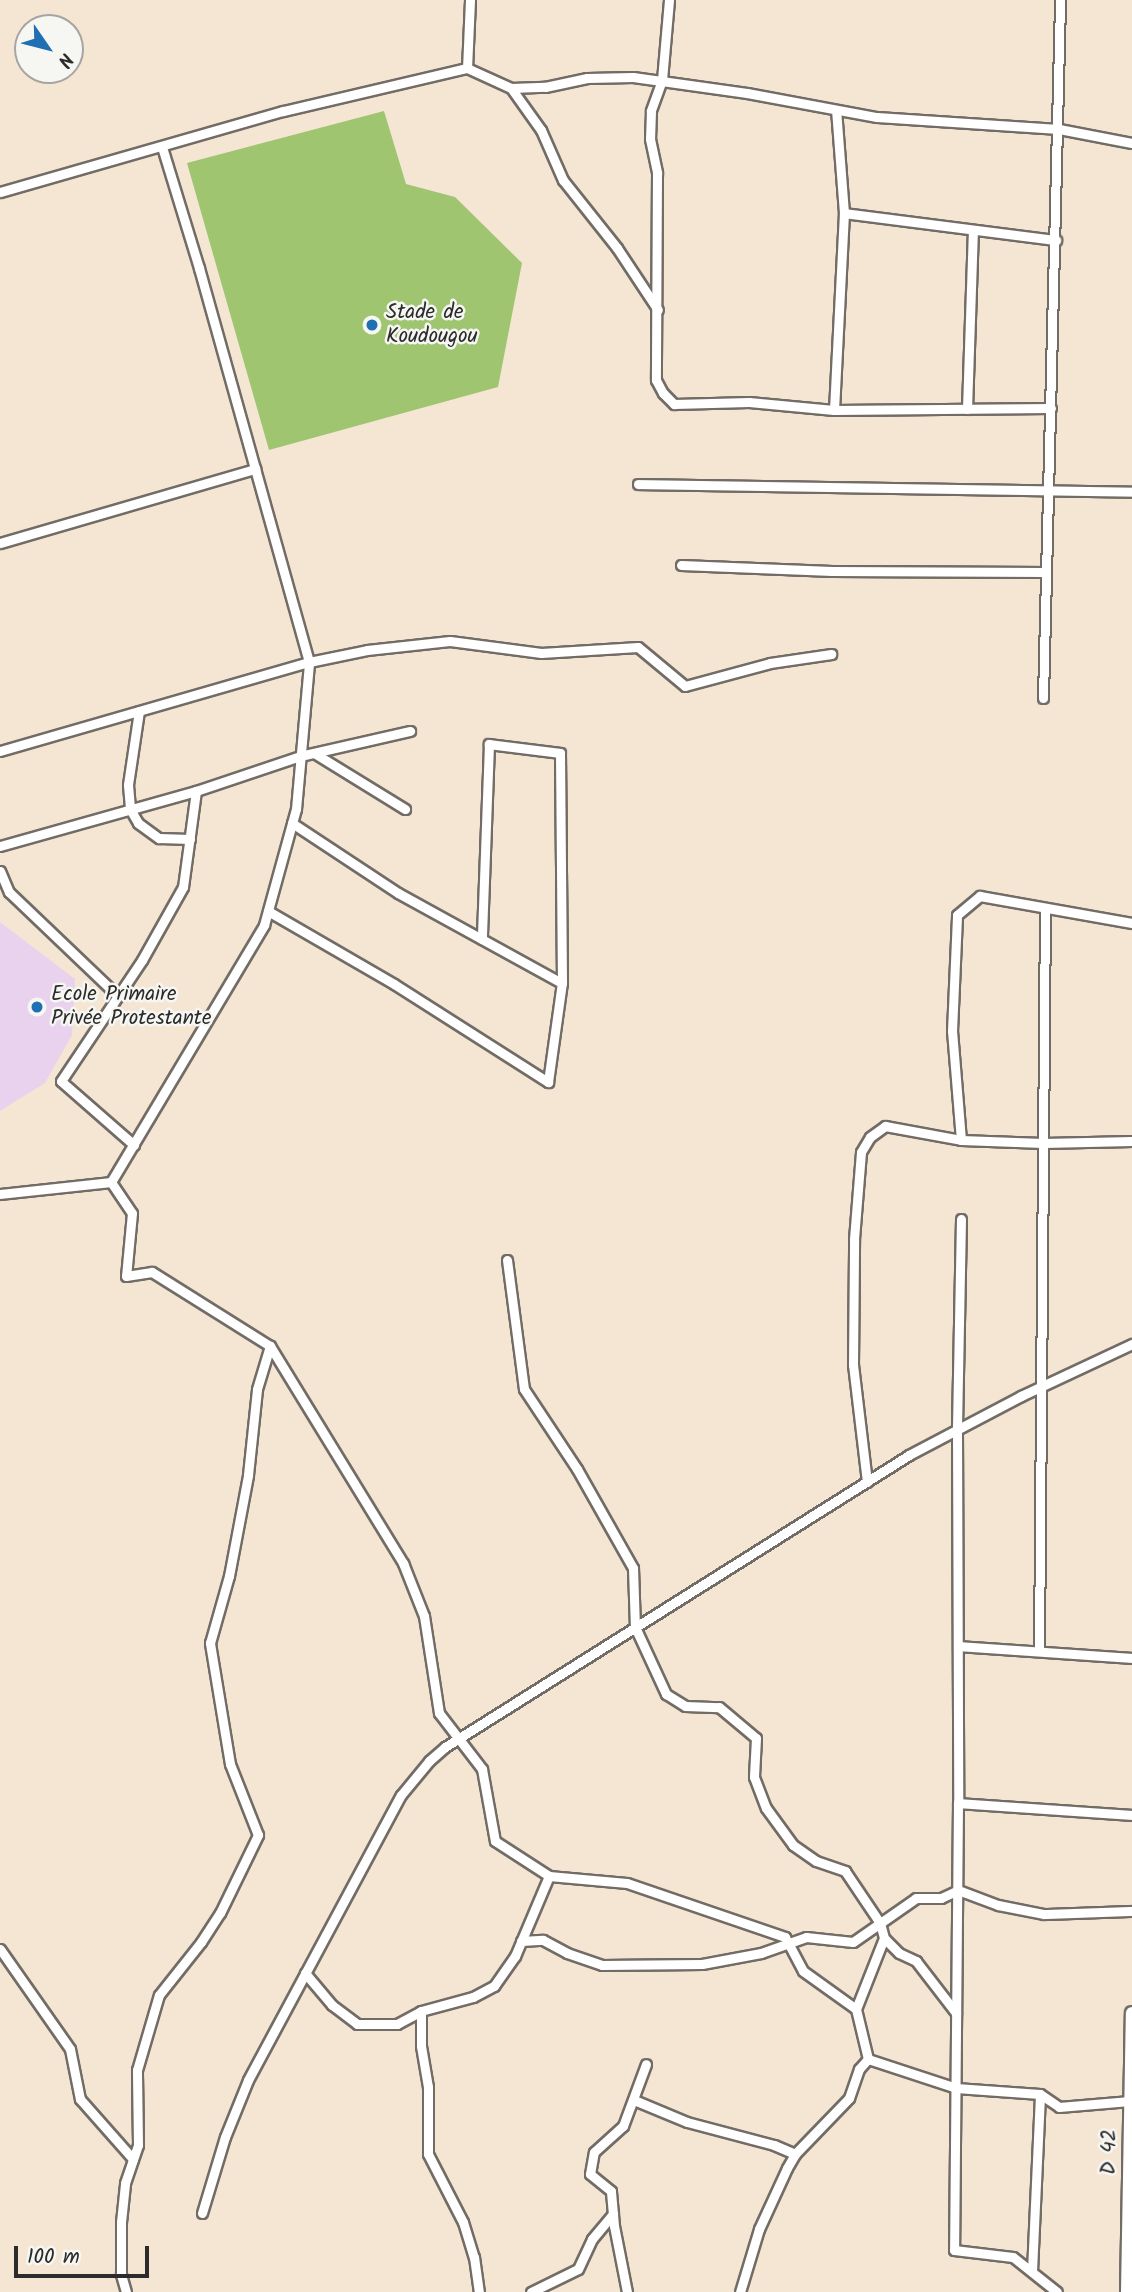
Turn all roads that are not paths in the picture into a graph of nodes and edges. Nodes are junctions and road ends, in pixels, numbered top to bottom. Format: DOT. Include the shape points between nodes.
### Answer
graph roads {
  1 [pos="470,0"];
  2 [pos="669,0"];
  3 [pos="1060,0"];
  4 [pos="467,68"];
  5 [pos="662,80"];
  6 [pos="511,88"];
  7 [pos="836,110"];
  8 [pos="1059,130"];
  9 [pos="1132,143"];
  10 [pos="162,147"];
  11 [pos="0,192"];
  12 [pos="844,213"];
  13 [pos="973,230"];
  14 [pos="1056,240"];
  15 [pos="658,310"];
  16 [pos="1051,408"];
  17 [pos="967,409"];
  18 [pos="834,410"];
  19 [pos="255,469"];
  20 [pos="638,484"];
  21 [pos="1049,489"];
  22 [pos="1132,492"];
  23 [pos="0,543"];
  24 [pos="681,565"];
  25 [pos="1046,572"];
  26 [pos="831,654"];
  27 [pos="309,662"];
  28 [pos="1043,698"];
  29 [pos="139,711"];
  30 [pos="411,731"];
  31 [pos="0,751"];
  32 [pos="314,753"];
  33 [pos="300,756"];
  34 [pos="196,791"];
  35 [pos="405,808"];
  36 [pos="130,809"];
  37 [pos="292,823"];
  38 [pos="190,839"];
  39 [pos="0,846"];
  40 [pos="0,871"];
  41 [pos="1045,908"];
  42 [pos="268,911"];
  43 [pos="1132,923"];
  44 [pos="482,939"];
  45 [pos="562,983"];
  46 [pos="118,996"];
  47 [pos="961,1140"];
  48 [pos="1132,1140"];
  49 [pos="1043,1143"];
  50 [pos="134,1145"];
  51 [pos="111,1182"];
  52 [pos="0,1194"];
  53 [pos="961,1219"];
  54 [pos="507,1260"];
  55 [pos="1132,1344"];
  56 [pos="270,1346"];
  57 [pos="1041,1386"];
  58 [pos="957,1430"];
  59 [pos="867,1482"];
  60 [pos="635,1627"];
  61 [pos="958,1646"];
  62 [pos="1039,1651"];
  63 [pos="1132,1658"];
  64 [pos="458,1739"];
  65 [pos="958,1802"];
  66 [pos="1132,1815"];
  67 [pos="549,1876"];
  68 [pos="958,1890"];
  69 [pos="1132,1911"];
  70 [pos="880,1923"];
  71 [pos="884,1938"];
  72 [pos="521,1941"];
  73 [pos="789,1945"];
  74 [pos="0,1949"];
  75 [pos="305,1973"];
  76 [pos="856,2008"];
  77 [pos="421,2011"];
  78 [pos="1132,2013"];
  79 [pos="957,2014"];
  80 [pos="868,2059"];
  81 [pos="646,2064"];
  82 [pos="956,2088"];
  83 [pos="1040,2094"];
  84 [pos="634,2100"];
  85 [pos="1130,2101"];
  86 [pos="794,2154"];
  87 [pos="133,2159"];
  88 [pos="202,2213"];
  89 [pos="612,2214"];
  90 [pos="1032,2271"];
  91 [pos="1127,2286"];
  92 [pos="126,2292"];
  93 [pos="479,2292"];
  94 [pos="531,2292"];
  95 [pos="627,2292"];
  96 [pos="740,2292"];
  97 [pos="1057,2292"];
  98 [pos="1118,2292"];
  1 -- 4 [label="street"];
  2 -- 5 [label="street"];
  3 -- 8 [label="street"];
  4 -- 6 [label="street"];
  4 -- 10 [label="street" via="283,111"];
  5 -- 6 [label="street" via="587,78"];
  5 -- 7 [label="street"];
  5 -- 15 [label="street" via="651,111 650,139 657,173"];
  6 -- 15 [label="street" via="541,130 564,180"];
  7 -- 8 [label="street"];
  7 -- 12 [label="street"];
  8 -- 9 [label="street"];
  8 -- 14 [label="street"];
  10 -- 11 [label="street"];
  10 -- 19 [label="street"];
  12 -- 13 [label="street"];
  12 -- 18 [label="street"];
  13 -- 14 [label="street"];
  13 -- 17 [label="street"];
  14 -- 16 [label="street"];
  15 -- 18 [label="street" via="656,380 674,404 749,402"];
  16 -- 17 [label="street"];
  16 -- 21 [label="street"];
  17 -- 18 [label="street"];
  19 -- 23 [label="street"];
  19 -- 27 [label="street"];
  20 -- 21 [label="street"];
  21 -- 22 [label="street"];
  21 -- 25 [label="street"];
  24 -- 25 [label="street"];
  25 -- 28 [label="street"];
  26 -- 27 [label="street" via="770,663 685,686 638,648 541,653 450,641"];
  27 -- 29 [label="street"];
  27 -- 33 [label="street"];
  29 -- 31 [label="street"];
  29 -- 36 [label="street" via="128,785"];
  30 -- 32 [label="street"];
  32 -- 33 [label="street"];
  32 -- 35 [label="street"];
  33 -- 34 [label="street"];
  33 -- 37 [label="street"];
  34 -- 36 [label="street"];
  34 -- 38 [label="street"];
  36 -- 38 [label="street" via="138,823 159,838"];
  36 -- 39 [label="street"];
  37 -- 42 [label="street"];
  37 -- 44 [label="street" via="398,893"];
  38 -- 46 [label="street" via="183,887"];
  40 -- 46 [label="street" via="9,892"];
  41 -- 43 [label="street"];
  41 -- 47 [label="street" via="980,896 957,915 951,1031"];
  41 -- 49 [label="street"];
  42 -- 45 [label="street" via="548,1082"];
  42 -- 50 [label="street"];
  44 -- 45 [label="street"];
  44 -- 45 [label="street" via="489,744 561,754"];
  46 -- 50 [label="street" via="61,1081"];
  47 -- 49 [label="street"];
  47 -- 59 [label="street" via="885,1126 870,1137 862,1152 854,1239 853,1365"];
  48 -- 49 [label="street"];
  49 -- 57 [label="street"];
  50 -- 51 [label="street"];
  51 -- 52 [label="street"];
  51 -- 56 [label="street" via="132,1213 126,1276 152,1272"];
  53 -- 58 [label="street"];
  54 -- 60 [label="street" via="524,1389 577,1469 633,1568"];
  55 -- 57 [label="street"];
  56 -- 64 [label="street" via="403,1563 424,1616 439,1713"];
  56 -- 87 [label="street" via="257,1389 248,1475 229,1576 210,1643 230,1764 258,1835 220,1913 159,1995 138,2070 138,2145"];
  57 -- 58 [label="street"];
  57 -- 62 [label="street"];
  58 -- 59 [label="street"];
  58 -- 61 [label="street"];
  59 -- 60 [label="street"];
  60 -- 64 [label="street"];
  60 -- 70 [label="street" via="666,1694 685,1706 719,1707 756,1738 754,1777 766,1808 793,1846 845,1871"];
  61 -- 62 [label="street"];
  61 -- 65 [label="street"];
  62 -- 63 [label="street"];
  64 -- 67 [label="street" via="482,1769 495,1841"];
  64 -- 75 [label="street" via="429,1761 401,1795"];
  65 -- 66 [label="street"];
  65 -- 68 [label="street"];
  67 -- 72 [label="street"];
  67 -- 73 [label="street" via="628,1882 785,1937"];
  68 -- 69 [label="street" via="998,1905 1044,1914"];
  68 -- 70 [label="street" via="941,1898 915,1898"];
  68 -- 79 [label="street"];
  70 -- 71 [label="street"];
  70 -- 73 [label="street" via="853,1942 806,1937"];
  71 -- 76 [label="street"];
  71 -- 79 [label="street" via="916,1961"];
  72 -- 73 [label="street" via="543,1940 602,1965 702,1964"];
  72 -- 77 [label="street" via="494,1986"];
  73 -- 76 [label="street" via="803,1971"];
  74 -- 87 [label="street" via="70,2049 80,2099"];
  75 -- 77 [label="street" via="332,2005 357,2024 397,2024"];
  75 -- 88 [label="street" via="248,2080"];
  76 -- 80 [label="street"];
  77 -- 93 [label="street" via="428,2154 463,2221"];
  78 -- 85 [label="street, D 42 / D 42"];
  79 -- 82 [label="street"];
  80 -- 82 [label="street"];
  80 -- 86 [label="street" via="859,2069 849,2098"];
  81 -- 84 [label="street"];
  82 -- 83 [label="street"];
  82 -- 90 [label="street" via="954,2250 1013,2257"];
  83 -- 85 [label="street" via="1059,2107"];
  83 -- 90 [label="street"];
  84 -- 86 [label="street" via="687,2122"];
  84 -- 89 [label="street" via="623,2126 594,2152 590,2174 611,2191"];
  85 -- 91 [label="street, D 42 / D 42"];
  86 -- 96 [label="street" via="759,2229"];
  87 -- 92 [label="street" via="121,2222 121,2274"];
  89 -- 94 [label="street" via="592,2239 578,2269"];
  89 -- 95 [label="street"];
  90 -- 97 [label="street"];
  91 -- 98 [label="street"];
}
